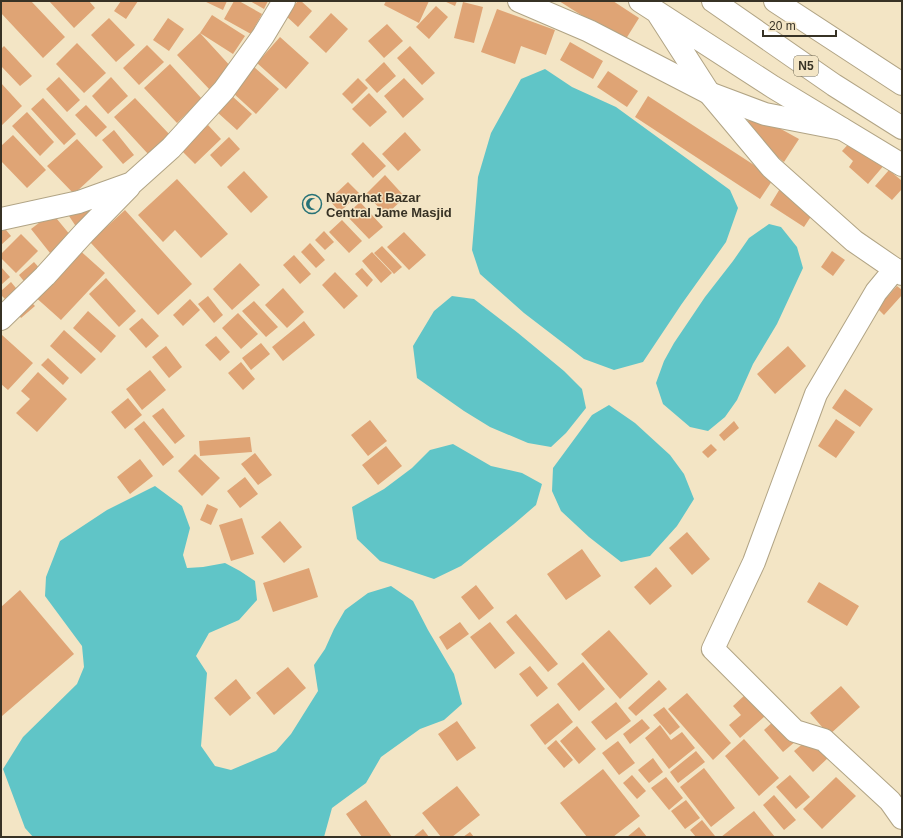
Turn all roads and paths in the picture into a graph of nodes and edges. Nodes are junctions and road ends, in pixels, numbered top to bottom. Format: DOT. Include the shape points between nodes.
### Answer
graph roads {
  1 [pos="284,1"];
  2 [pos="519,1"];
  3 [pos="713,1"];
  4 [pos="775,1"];
  5 [pos="648,7"];
  6 [pos="794,8"];
  7 [pos="902,84"];
  8 [pos="709,93"];
  9 [pos="902,128"];
  10 [pos="845,130"];
  11 [pos="902,166"];
  12 [pos="132,183"];
  13 [pos="1,219"];
  14 [pos="898,272"];
  15 [pos="1,319"];
  16 [pos="902,818"];
  1 -- 12 [label="main road" via="263,36 224,90 171,148"];
  2 -- 8 [label="main road" via="589,32"];
  3 -- 9 [label="main road, N5" via="834,85"];
  4 -- 6 [label="main road"];
  5 -- 8 [label="main road"];
  5 -- 10 [label="main road"];
  6 -- 7 [label="main road"];
  8 -- 10 [label="main road" via="765,114"];
  8 -- 14 [label="main road" via="771,167 854,241"];
  10 -- 11 [label="main road"];
  12 -- 13 [label="main road" via="79,202"];
  12 -- 15 [label="main road"];
  14 -- 16 [label="main road" via="876,292 816,394 754,562 713,649 795,731 824,740 890,801"];
}
